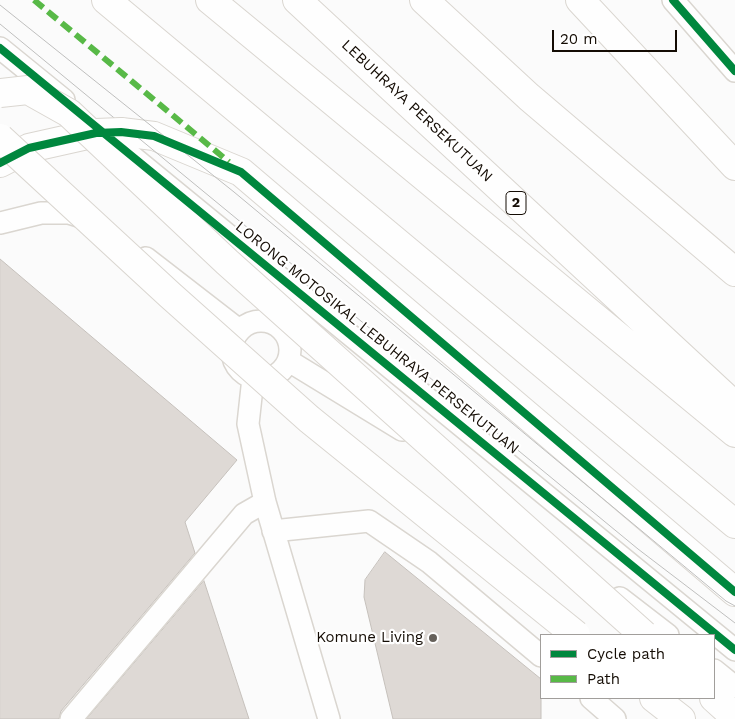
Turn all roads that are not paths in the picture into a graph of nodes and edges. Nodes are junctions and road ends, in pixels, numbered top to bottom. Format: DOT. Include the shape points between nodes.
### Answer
graph roads {
  1 [pos="106,0"];
  2 [pos="210,0"];
  3 [pos="297,0"];
  4 [pos="424,0"];
  5 [pos="452,0"];
  6 [pos="580,0"];
  7 [pos="673,0"];
  8 [pos="0,48"];
  9 [pos="735,71"];
  10 [pos="0,93"];
  11 [pos="529,97"];
  12 [pos="0,138"];
  13 [pos="0,163"];
  14 [pos="735,166"];
  15 [pos="0,223"];
  16 [pos="735,272"];
  17 [pos="239,330"];
  18 [pos="289,361"];
  19 [pos="252,378"];
  20 [pos="735,406"];
  21 [pos="735,434"];
  22 [pos="265,502"];
  23 [pos="735,524"];
  24 [pos="273,531"];
  25 [pos="429,562"];
  26 [pos="735,592"];
  27 [pos="476,617"];
  28 [pos="575,634"];
  29 [pos="643,634"];
  30 [pos="667,634"];
  31 [pos="735,650"];
  32 [pos="540,655"];
  33 [pos="715,671"];
  34 [pos="735,687"];
  35 [pos="592,699"];
  36 [pos="655,699"];
  37 [pos="715,699"];
  38 [pos="735,717"];
  39 [pos="71,719"];
  40 [pos="330,719"];
  41 [pos="615,719"];
  42 [pos="681,719"];
  1 -- 23 [label="main road"];
  2 -- 21 [label="main road"];
  3 -- 20 [label="main road, LEBUHRAYA PERSEKUTUAN / 2"];
  4 -- 11 [label="main road"];
  5 -- 11 [label="main road"];
  6 -- 14 [label="main road"];
  7 -- 9 [label="lane"];
  8 -- 31 [label="lane, LORONG MOTOSIKAL LEBUHRAYA PERSEKUTUAN"];
  10 -- 29 [label="main road, bridge" via="28,90 69,113 227,262"];
  11 -- 16 [label="main road"];
  12 -- 28 [label="main road, bridge" via="309,419"];
  13 -- 26 [label="main road" via="29,148 109,132 154,136 241,172"];
  15 -- 17 [label="lane" via="41,213 70,213 104,225"];
  17 -- 18 [label="lane" via="257,320 276,325 289,340"];
  17 -- 19 [label="lane" via="231,348 232,358 244,374"];
  18 -- 19 [label="lane" via="270,378"];
  18 -- 30 [label="lane" via="403,431"];
  19 -- 22 [label="lane" via="248,424"];
  22 -- 24 [label="lane"];
  22 -- 39 [label="lane" via="244,514"];
  24 -- 25 [label="lane" via="369,521"];
  24 -- 40 [label="lane"];
  25 -- 27 [label="lane" via="443,591"];
  25 -- 32 [label="lane"];
  33 -- 34 [label="lane"];
  35 -- 41 [label="lane"];
  36 -- 42 [label="main road"];
  37 -- 38 [label="main road"];
}
